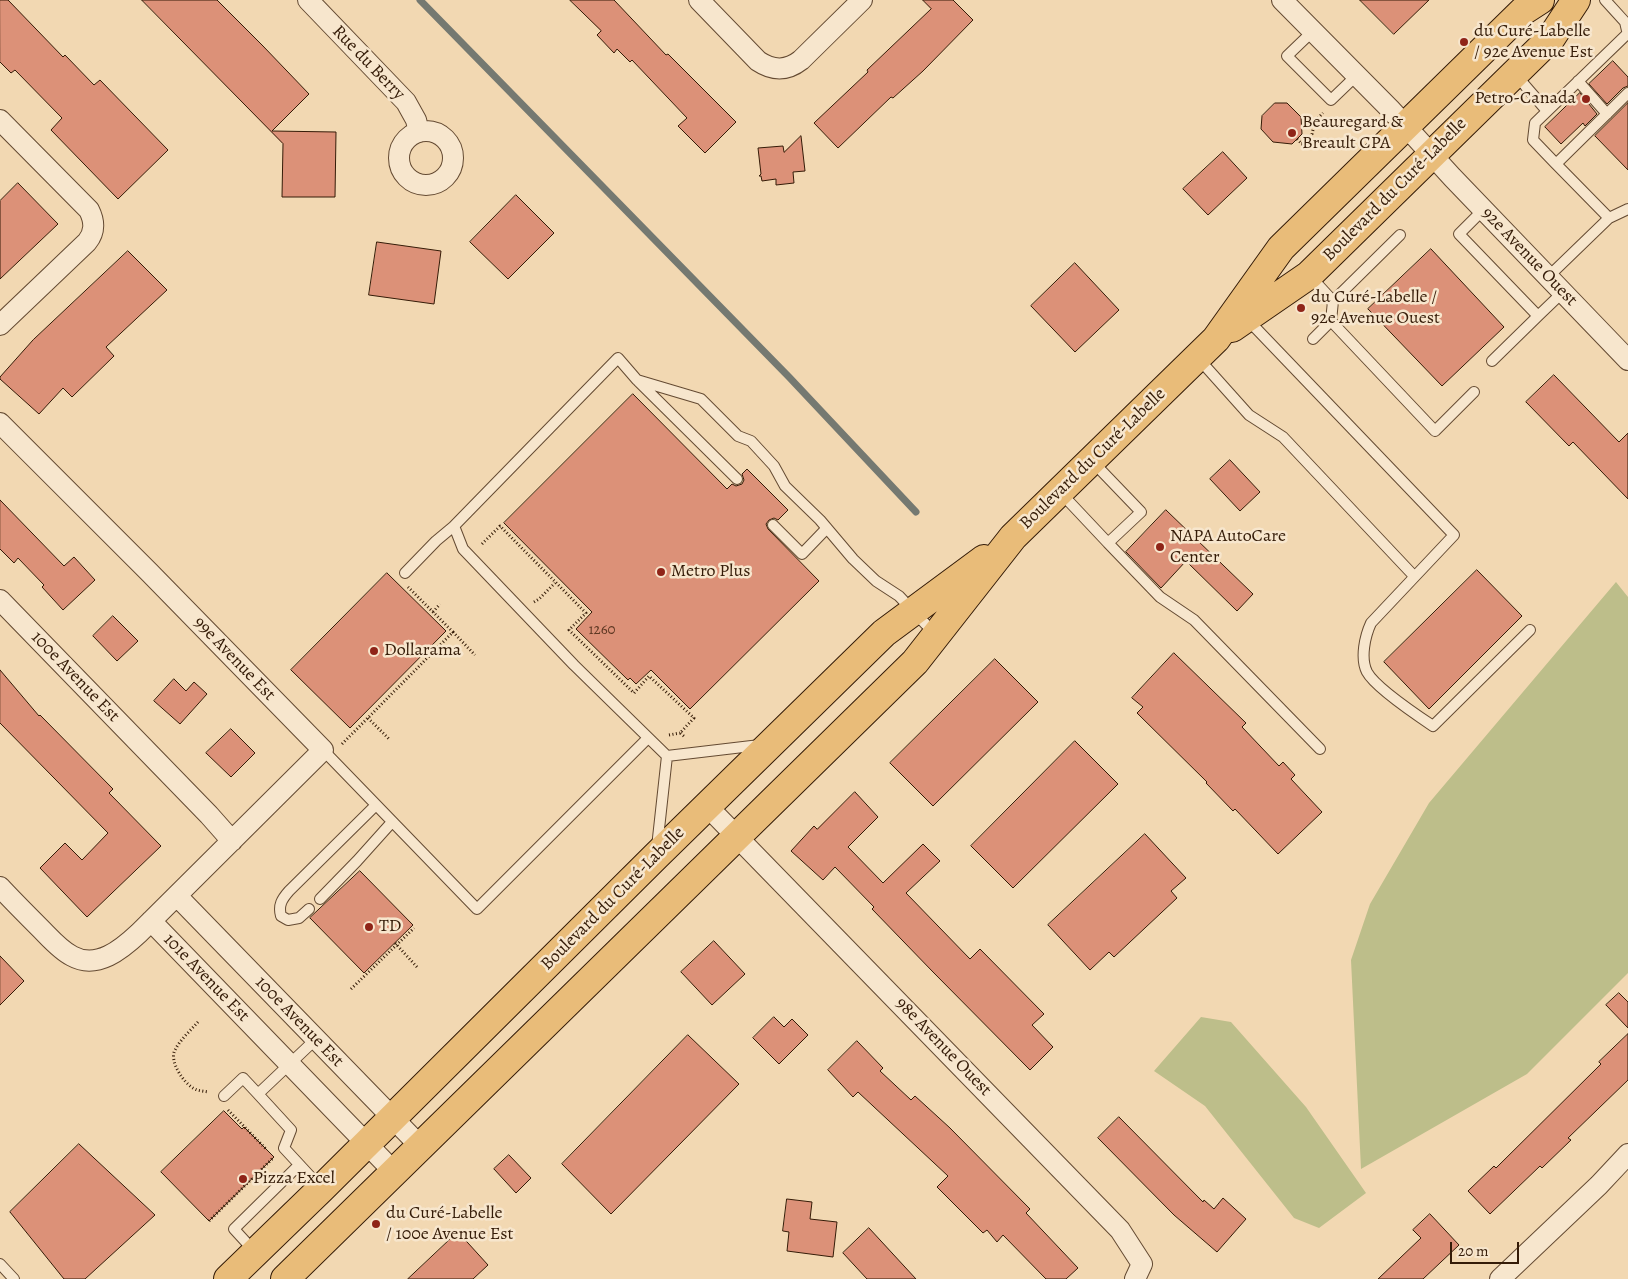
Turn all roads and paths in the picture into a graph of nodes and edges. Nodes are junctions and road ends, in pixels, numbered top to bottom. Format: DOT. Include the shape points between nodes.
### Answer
graph roads {
  1 [pos="308,0"];
  2 [pos="699,0"];
  3 [pos="862,0"];
  4 [pos="1282,0"];
  5 [pos="1540,0"];
  6 [pos="1576,0"];
  7 [pos="1604,0"];
  8 [pos="1313,31"];
  9 [pos="1628,34"];
  10 [pos="1514,74"];
  11 [pos="1357,75"];
  12 [pos="1578,81"];
  13 [pos="1628,93"];
  14 [pos="1547,111"];
  15 [pos="1607,114"];
  16 [pos="0,120"];
  17 [pos="1315,121"];
  18 [pos="1405,126"];
  19 [pos="419,132"];
  20 [pos="1297,139"];
  21 [pos="1431,154"];
  22 [pos="1556,164"];
  23 [pos="1628,209"];
  24 [pos="1483,210"];
  25 [pos="1609,218"];
  26 [pos="1400,234"];
  27 [pos="1309,275"];
  28 [pos="1548,277"];
  29 [pos="1563,292"];
  30 [pos="1333,300"];
  31 [pos="1242,314"];
  32 [pos="1538,316"];
  33 [pos="1331,321"];
  34 [pos="0,326"];
  35 [pos="1314,339"];
  36 [pos="1207,348"];
  37 [pos="1492,360"];
  38 [pos="1628,360"];
  39 [pos="637,380"];
  40 [pos="1474,392"];
  41 [pos="0,423"];
  42 [pos="1092,460"];
  43 [pos="736,479"];
  44 [pos="1060,492"];
  45 [pos="773,525"];
  46 [pos="454,526"];
  47 [pos="827,528"];
  48 [pos="1013,537"];
  49 [pos="483,542"];
  50 [pos="1108,543"];
  51 [pos="405,573"];
  52 [pos="1414,576"];
  53 [pos="555,583"];
  54 [pos="407,585"];
  55 [pos="0,600"];
  56 [pos="440,604"];
  57 [pos="520,609"];
  58 [pos="914,611"];
  59 [pos="433,612"];
  60 [pos="1530,630"];
  61 [pos="453,632"];
  62 [pos="936,635"];
  63 [pos="424,653"];
  64 [pos="475,654"];
  65 [pos="428,657"];
  66 [pos="617,669"];
  67 [pos="613,673"];
  68 [pos="368,718"];
  69 [pos="648,738"];
  70 [pos="390,740"];
  71 [pos="688,740"];
  72 [pos="771,744"];
  73 [pos="331,748"];
  74 [pos="1320,750"];
  75 [pos="667,756"];
  76 [pos="376,805"];
  77 [pos="707,806"];
  78 [pos="392,822"];
  79 [pos="738,836"];
  80 [pos="232,841"];
  81 [pos="656,856"];
  82 [pos="0,887"];
  83 [pos="177,896"];
  84 [pos="320,899"];
  85 [pos="309,909"];
  86 [pos="151,922"];
  87 [pos="414,928"];
  88 [pos="395,944"];
  89 [pos="417,967"];
  90 [pos="351,989"];
  91 [pos="198,1022"];
  92 [pos="316,1039"];
  93 [pos="289,1064"];
  94 [pos="258,1094"];
  95 [pos="224,1096"];
  96 [pos="227,1109"];
  97 [pos="392,1118"];
  98 [pos="366,1144"];
  99 [pos="421,1147"];
  100 [pos="1628,1154"];
  101 [pos="299,1165"];
  102 [pos="395,1173"];
  103 [pos="322,1188"];
  104 [pos="209,1221"];
  105 [pos="255,1252"];
  106 [pos="0,1264"];
  107 [pos="1138,1272"];
  108 [pos="14,1279"];
  109 [pos="228,1279"];
  110 [pos="285,1279"];
  111 [pos="1500,1279"];
  1 -- 19 [label="street, Rue du Berry" via="406,102"];
  2 -- 3 [label="street" via="758,60 771,68 783,69 801,60"];
  4 -- 8 [label="street, 92e Avenue Ouest"];
  5 -- 18 [label="main road, Boulevard du Curé-Labelle" via="1523,11"];
  6 -- 10 [label="main road, Boulevard du Curé-Labelle" via="1551,38"];
  7 -- 9 [label="lane" via="1625,22"];
  8 -- 11 [label="street, 92e Avenue Ouest"];
  8 -- 11 [label="lane" via="1287,56 1331,100"];
  9 -- 12 [label="lane"];
  10 -- 14 [label="lane"];
  10 -- 21 [label="main road, Boulevard du Curé-Labelle"];
  11 -- 18 [label="street, 92e Avenue Ouest"];
  12 -- 14 [label="lane"];
  12 -- 15 [label="lane"];
  13 -- 15 [label="lane"];
  14 -- 22 [label="lane" via="1535,123 1533,140"];
  15 -- 22 [label="lane"];
  16 -- 34 [label="street" via="89,210 94,226 87,242"];
  17 -- 20 [label="path" via="1312,134 1302,144"];
  18 -- 21 [label="street, 92e Avenue Ouest"];
  18 -- 31 [label="main road, Boulevard du Curé-Labelle" via="1281,248"];
  21 -- 24 [label="street, 92e Avenue Ouest"];
  21 -- 27 [label="main road, Boulevard du Curé-Labelle"];
  22 -- 25 [label="lane"];
  23 -- 25 [label="lane"];
  24 -- 28 [label="street, 92e Avenue Ouest"];
  24 -- 32 [label="lane" via="1459,234"];
  25 -- 28 [label="lane"];
  26 -- 30 [label="lane"];
  27 -- 30 [label="lane"];
  27 -- 31 [label="main road, Boulevard du Curé-Labelle"];
  28 -- 29 [label="street, 92e Avenue Ouest"];
  29 -- 32 [label="lane"];
  29 -- 38 [label="street, 92e Avenue Ouest"];
  30 -- 33 [label="lane"];
  31 -- 36 [label="main road, Boulevard du Curé-Labelle"];
  31 -- 52 [label="lane" via="1454,535"];
  32 -- 37 [label="lane"];
  33 -- 35 [label="lane"];
  33 -- 40 [label="lane" via="1435,431"];
  36 -- 42 [label="main road, Boulevard du Curé-Labelle"];
  36 -- 52 [label="lane" via="1249,415 1283,437"];
  39 -- 43 [label="lane"];
  39 -- 46 [label="lane" via="618,358"];
  39 -- 47 [label="lane" via="701,399 738,436 751,441 774,466 785,486"];
  41 -- 73 [label="street, 99e Avenue Est"];
  42 -- 44 [label="main road, Boulevard du Curé-Labelle"];
  42 -- 50 [label="lane" via="1141,512"];
  44 -- 48 [label="main road, Boulevard du Curé-Labelle"];
  44 -- 50 [label="lane"];
  45 -- 47 [label="lane" via="802,554"];
  46 -- 51 [label="lane"];
  46 -- 57 [label="lane" via="463,549"];
  47 -- 58 [label="lane" via="872,578 899,596"];
  48 -- 58 [label="main road, Boulevard du Curé-Labelle"];
  48 -- 62 [label="main road, Boulevard du Curé-Labelle"];
  49 -- 53 [label="path" via="500,526"];
  50 -- 74 [label="lane" via="1160,597 1194,620"];
  52 -- 60 [label="lane" via="1371,623 1366,633 1365,660 1367,672 1375,682 1433,726"];
  53 -- 57 [label="path" via="539,599"];
  53 -- 67 [label="path" via="586,614 569,630"];
  54 -- 59 [label="path"];
  55 -- 80 [label="street, 100e Avenue Est"];
  56 -- 59 [label="path"];
  57 -- 69 [label="lane"];
  58 -- 62 [label="lane"];
  58 -- 72 [label="main road, Boulevard du Curé-Labelle" via="884,633"];
  59 -- 61 [label="path"];
  61 -- 64 [label="path"];
  61 -- 65 [label="path"];
  62 -- 79 [label="main road, Boulevard du Curé-Labelle" via="915,662"];
  63 -- 65 [label="path"];
  65 -- 68 [label="path"];
  66 -- 67 [label="path"];
  67 -- 71 [label="path" via="634,693 649,676 694,718 680,733"];
  68 -- 70 [label="path"];
  68 -- 73 [label="path"];
  69 -- 75 [label="lane"];
  69 -- 78 [label="lane" via="477,909"];
  72 -- 75 [label="lane"];
  72 -- 77 [label="main road, Boulevard du Curé-Labelle"];
  73 -- 76 [label="lane"];
  73 -- 80 [label="street"];
  75 -- 81 [label="lane"];
  76 -- 78 [label="lane"];
  76 -- 85 [label="lane" via="289,891 280,906 281,916 288,920 299,918"];
  77 -- 79 [label="street, 98e Avenue Ouest"];
  77 -- 81 [label="main road, Boulevard du Curé-Labelle"];
  78 -- 84 [label="lane"];
  79 -- 99 [label="main road, Boulevard du Curé-Labelle"];
  79 -- 107 [label="street, 98e Avenue Ouest" via="1096,1203 1120,1230"];
  80 -- 83 [label="street"];
  81 -- 97 [label="main road, Boulevard du Curé-Labelle"];
  82 -- 86 [label="street, 101e Avenue Est" via="51,940 84,960 113,954"];
  83 -- 86 [label="street"];
  83 -- 92 [label="street, 100e Avenue Est"];
  86 -- 93 [label="street, 101e Avenue Est"];
  87 -- 88 [label="path"];
  88 -- 89 [label="path"];
  88 -- 90 [label="path"];
  91 -- 95 [label="path" via="174,1052 174,1061 185,1081 195,1090"];
  92 -- 93 [label="lane"];
  92 -- 97 [label="street, 100e Avenue Est"];
  93 -- 94 [label="lane"];
  93 -- 98 [label="street, 101e Avenue Est"];
  94 -- 95 [label="lane" via="243,1078"];
  94 -- 101 [label="lane" via="291,1130 284,1148"];
  96 -- 104 [label="path" via="274,1157"];
  97 -- 98 [label="main road, Boulevard du Curé-Labelle"];
  97 -- 99 [label="street, 100e Avenue Est"];
  98 -- 102 [label="street, 101e Avenue Est"];
  98 -- 103 [label="main road, Boulevard du Curé-Labelle"];
  99 -- 102 [label="main road, Boulevard du Curé-Labelle"];
  100 -- 111 [label="street"];
  101 -- 103 [label="lane"];
  101 -- 105 [label="lane" via="234,1229"];
  102 -- 110 [label="main road, Boulevard du Curé-Labelle"];
  103 -- 105 [label="main road, Boulevard du Curé-Labelle"];
  105 -- 109 [label="main road, Boulevard du Curé-Labelle"];
  106 -- 108 [label="lane"];
}
